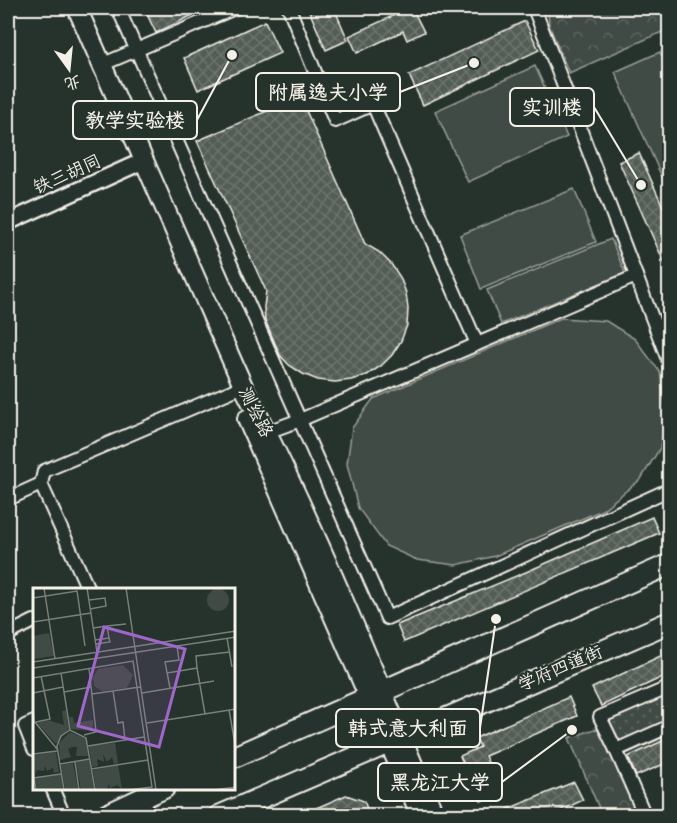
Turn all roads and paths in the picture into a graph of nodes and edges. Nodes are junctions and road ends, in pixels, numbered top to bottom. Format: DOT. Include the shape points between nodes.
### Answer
graph roads {
  1 [pos="69,8"];
  2 [pos="77,8"];
  3 [pos="118,8"];
  4 [pos="235,8"];
  5 [pos="289,8"];
  6 [pos="534,8"];
  7 [pos="137,50"];
  8 [pos="101,65"];
  9 [pos="140,163"];
  10 [pos="8,222"];
  11 [pos="636,276"];
  12 [pos="669,322"];
  13 [pos="656,328"];
  14 [pos="477,344"];
  15 [pos="669,365"];
  16 [pos="239,388"];
  17 [pos="300,420"];
  18 [pos="267,432"];
  19 [pos="41,484"];
  20 [pos="669,489"];
  21 [pos="8,499"];
  22 [pos="669,564"];
  23 [pos="88,588"];
  24 [pos="33,621"];
  25 [pos="669,622"];
  26 [pos="8,633"];
  27 [pos="669,687"];
  28 [pos="376,693"];
  29 [pos="33,722"];
  30 [pos="669,726"];
  31 [pos="395,739"];
  32 [pos="33,746"];
  33 [pos="616,750"];
  34 [pos="236,756"];
  35 [pos="52,790"];
  36 [pos="162,790"];
  37 [pos="64,816"];
  38 [pos="104,816"];
  39 [pos="219,816"];
  40 [pos="422,816"];
  41 [pos="435,816"];
  42 [pos="645,816"];
  1 -- 9 [label="main road, 测绘路"];
  2 -- 8 [label="main road, 测绘路"];
  3 -- 7 [label="street"];
  4 -- 7 [label="street"];
  5 -- 14 [label="street" via="335,121 373,104"];
  6 -- 11 [label="street"];
  7 -- 8 [label="street"];
  7 -- 17 [label="street"];
  8 -- 9 [label="main road, 测绘路"];
  9 -- 10 [label="street, 铁三胡同"];
  9 -- 16 [label="main road, 测绘路"];
  11 -- 13 [label="street"];
  11 -- 14 [label="street"];
  12 -- 13 [label="street"];
  13 -- 15 [label="street"];
  14 -- 17 [label="street"];
  16 -- 18 [label="main road, 测绘路"];
  16 -- 19 [label="street" via="44,471"];
  16 -- 28 [label="main road, 测绘路"];
  17 -- 18 [label="street"];
  17 -- 20 [label="street" via="387,618"];
  18 -- 28 [label="main road, 测绘路"];
  19 -- 21 [label="street"];
  19 -- 23 [label="street"];
  22 -- 28 [label="main road"];
  24 -- 26 [label="street"];
  25 -- 31 [label="main road, 学府四道街"];
  27 -- 33 [label="street" via="600,717"];
  28 -- 31 [label="main road, 测绘路"];
  28 -- 34 [label="main road"];
  29 -- 32 [label="street" via="25,726"];
  30 -- 33 [label="street"];
  31 -- 39 [label="main road, 学府四道街"];
  31 -- 40 [label="main road, 测绘路"];
  31 -- 41 [label="main road, 测绘路"];
  33 -- 42 [label="street"];
  35 -- 37 [label="street"];
  36 -- 38 [label="main road"];
}
